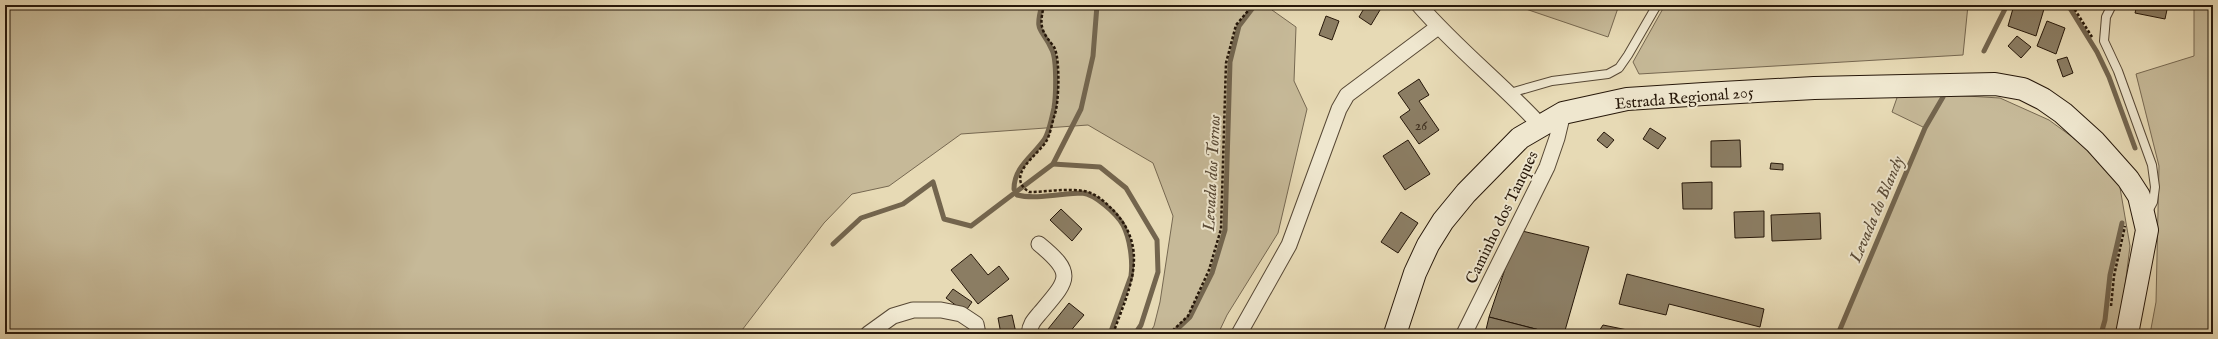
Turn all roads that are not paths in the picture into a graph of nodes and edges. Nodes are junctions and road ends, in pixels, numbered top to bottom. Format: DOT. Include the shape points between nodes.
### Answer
graph roads {
  1 [pos="1419,5"];
  2 [pos="1657,5"];
  3 [pos="2112,5"];
  4 [pos="1438,27"];
  5 [pos="1510,93"];
  6 [pos="1563,113"];
  7 [pos="1540,125"];
  8 [pos="2145,217"];
  9 [pos="1039,244"];
  10 [pos="868,334"];
  11 [pos="978,334"];
  12 [pos="1029,334"];
  13 [pos="1239,334"];
  14 [pos="1395,334"];
  15 [pos="1464,334"];
  16 [pos="2127,334"];
  1 -- 4 [label="street"];
  2 -- 5 [label="lane" via="1619,68 1608,74 1552,81"];
  3 -- 8 [label="lane" via="2106,17 2104,41 2118,71 2152,165 2155,187 2153,202"];
  4 -- 5 [label="street"];
  4 -- 13 [label="street" via="1347,95 1339,108 1289,245"];
  5 -- 7 [label="street"];
  6 -- 7 [label="main road, Estrada Regional 205"];
  6 -- 8 [label="main road, Estrada Regional 205" via="1627,99 1696,94 1814,88 1996,84 2022,89 2043,99 2068,118 2128,179 2139,196"];
  6 -- 15 [label="street, Caminho dos Tanques" via="1558,138 1546,166"];
  7 -- 14 [label="main road, Estrada Regional 205" via="1520,138 1466,193 1443,221 1415,273"];
  8 -- 16 [label="main road, Estrada Regional 205" via="2147,230"];
  9 -- 12 [label="street" via="1061,266 1066,279 1031,323"];
  10 -- 11 [label="street" via="892,316 913,310 941,310 961,314 976,324"];
}
